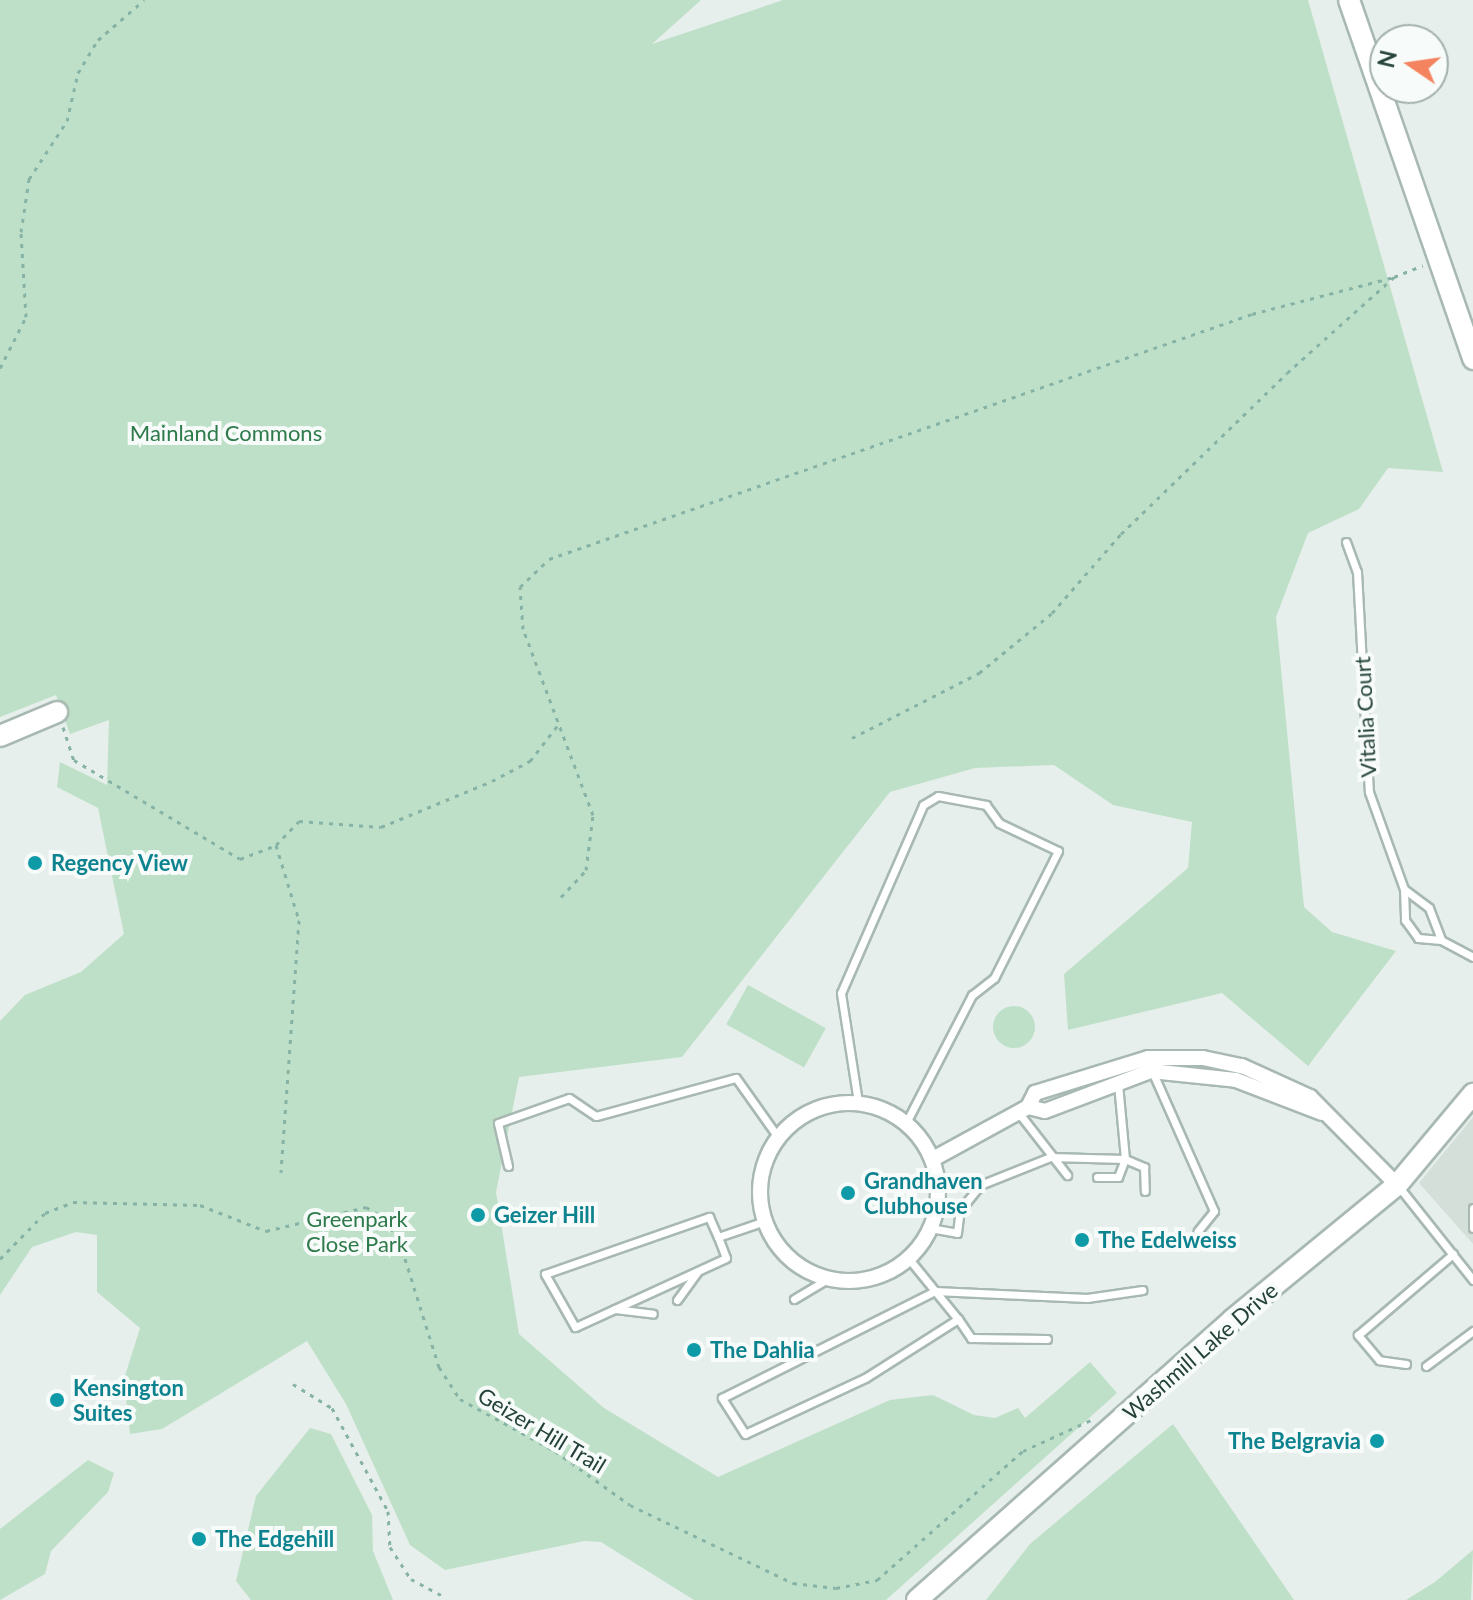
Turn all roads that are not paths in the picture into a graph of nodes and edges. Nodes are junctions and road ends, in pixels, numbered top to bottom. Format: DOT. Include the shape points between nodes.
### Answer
graph roads {
  1 [pos="1349,0"];
  2 [pos="1473,359"];
  3 [pos="1346,542"];
  4 [pos="57,712"];
  5 [pos="0,736"];
  6 [pos="1404,889"];
  7 [pos="1441,940"];
  8 [pos="1473,957"];
  9 [pos="1150,1064"];
  10 [pos="1118,1082"];
  11 [pos="1473,1094"];
  12 [pos="858,1102"];
  13 [pos="1023,1110"];
  14 [pos="906,1123"];
  15 [pos="778,1137"];
  16 [pos="1050,1157"];
  17 [pos="933,1159"];
  18 [pos="1125,1159"];
  19 [pos="508,1166"];
  20 [pos="1067,1175"];
  21 [pos="1097,1177"];
  22 [pos="1397,1185"];
  23 [pos="1145,1191"];
  24 [pos="1473,1208"];
  25 [pos="765,1221"];
  26 [pos="930,1228"];
  27 [pos="1473,1228"];
  28 [pos="1198,1231"];
  29 [pos="718,1237"];
  30 [pos="1453,1254"];
  31 [pos="909,1259"];
  32 [pos="698,1270"];
  33 [pos="827,1279"];
  34 [pos="1473,1280"];
  35 [pos="1142,1290"];
  36 [pos="935,1291"];
  37 [pos="794,1299"];
  38 [pos="677,1300"];
  39 [pos="614,1309"];
  40 [pos="653,1314"];
  41 [pos="958,1319"];
  42 [pos="1473,1331"];
  43 [pos="1047,1339"];
  44 [pos="1406,1364"];
  45 [pos="1426,1366"];
  46 [pos="917,1600"];
  1 -- 2 [label="street"];
  3 -- 6 [label="lane, Vitalia Court" via="1357,572 1369,792"];
  4 -- 5 [label="street"];
  6 -- 7 [label="lane, Vitalia Court" via="1429,908"];
  6 -- 7 [label="lane, Vitalia Court" via="1409,931"];
  7 -- 8 [label="lane, Vitalia Court"];
  9 -- 10 [label="street"];
  9 -- 13 [label="street" via="1035,1093"];
  9 -- 22 [label="street" via="1236,1080 1322,1113"];
  9 -- 28 [label="lane" via="1214,1211"];
  10 -- 13 [label="street" via="1045,1111"];
  10 -- 18 [label="lane"];
  11 -- 22 [label="street, Washmill Lake Drive"];
  12 -- 14 [label="street"];
  12 -- 14 [label="lane" via="841,993 847,979 923,805 938,796 986,805 999,823 1058,851 994,978 972,995"];
  12 -- 15 [label="street" via="800,1116"];
  13 -- 16 [label="lane"];
  13 -- 17 [label="street"];
  14 -- 17 [label="street"];
  15 -- 19 [label="lane" via="736,1078 596,1116 569,1098 498,1123"];
  15 -- 25 [label="street" via="764,1164"];
  16 -- 18 [label="lane"];
  16 -- 20 [label="lane"];
  16 -- 26 [label="lane" via="980,1185 960,1210 957,1233"];
  17 -- 26 [label="street" via="937,1209"];
  18 -- 21 [label="lane" via="1118,1177"];
  18 -- 23 [label="lane" via="1144,1167"];
  22 -- 30 [label="lane"];
  22 -- 46 [label="street, Washmill Lake Drive" via="1232,1320"];
  24 -- 27 [label="lane"];
  25 -- 29 [label="lane"];
  25 -- 33 [label="street" via="789,1257"];
  26 -- 31 [label="street"];
  29 -- 32 [label="lane" via="726,1258"];
  29 -- 39 [label="lane" via="709,1217 545,1274 575,1327"];
  30 -- 34 [label="lane"];
  30 -- 44 [label="lane" via="1358,1335 1379,1360"];
  31 -- 33 [label="street" via="884,1274"];
  31 -- 36 [label="lane"];
  32 -- 38 [label="lane"];
  32 -- 39 [label="lane"];
  33 -- 37 [label="lane"];
  35 -- 36 [label="lane" via="1087,1298"];
  36 -- 41 [label="lane"];
  36 -- 41 [label="lane" via="722,1398 745,1434 865,1378"];
  39 -- 40 [label="lane"];
  41 -- 43 [label="lane" via="971,1338"];
  42 -- 45 [label="lane"];
}
